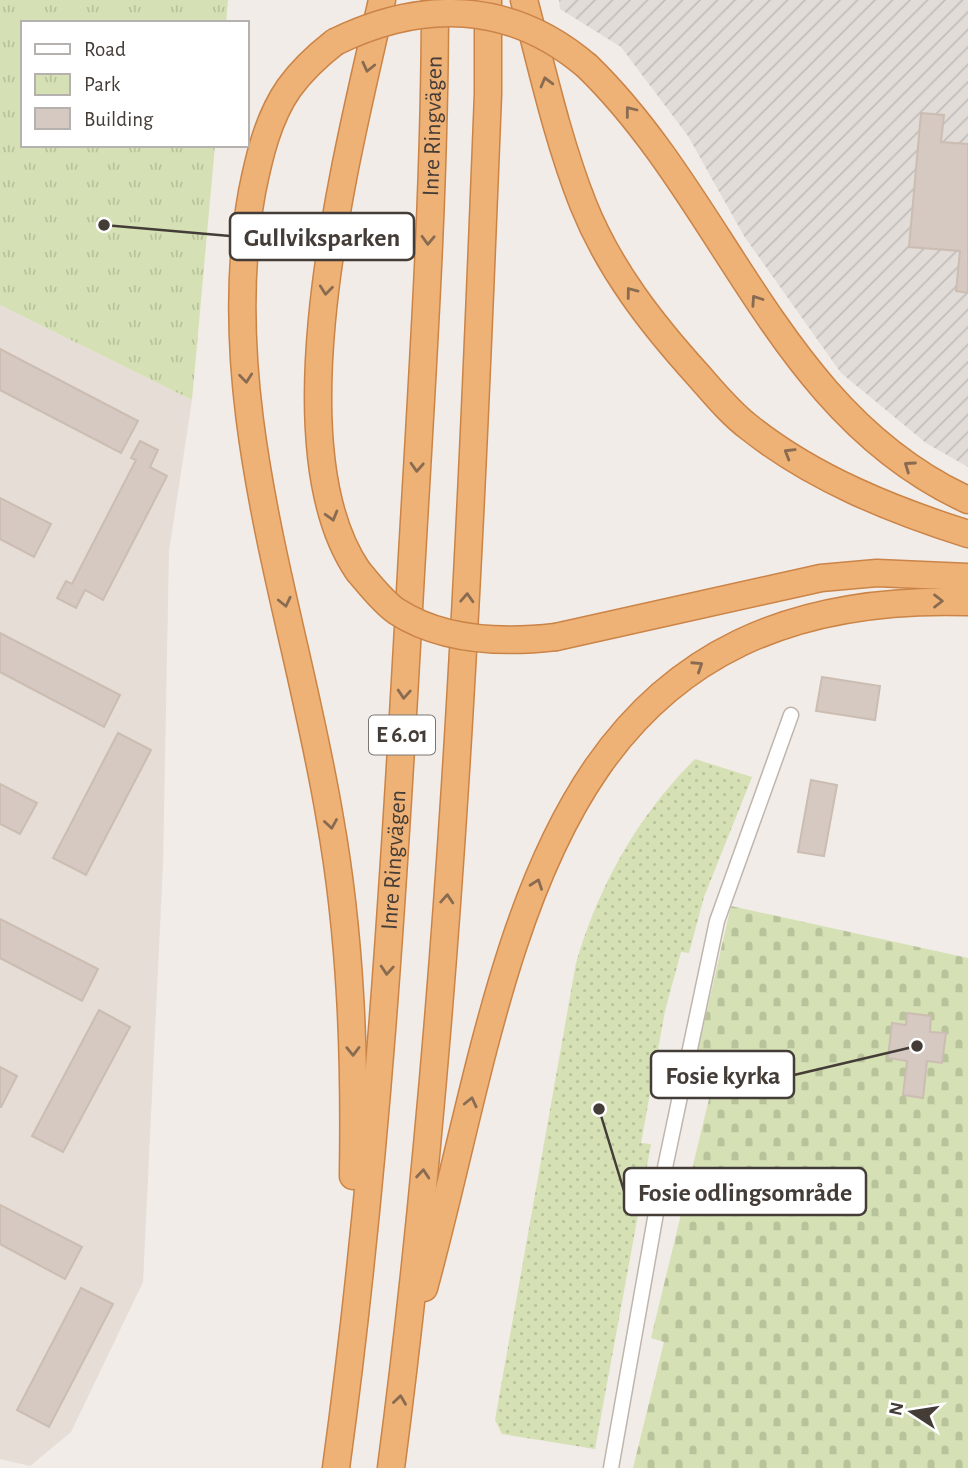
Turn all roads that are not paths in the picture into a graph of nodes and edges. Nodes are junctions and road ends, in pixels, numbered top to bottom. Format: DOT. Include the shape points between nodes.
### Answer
graph roads {
  1 [pos="382,0"];
  2 [pos="435,0"];
  3 [pos="488,0"];
  4 [pos="524,0"];
  5 [pos="968,500"];
  6 [pos="968,534"];
  7 [pos="968,578"];
  8 [pos="968,602"];
  9 [pos="791,715"];
  10 [pos="405,1357"];
  11 [pos="351,1360"];
  12 [pos="335,1468"];
  13 [pos="391,1468"];
  14 [pos="611,1468"];
  1 -- 7 [label="highway, one-way, bridge" via="346,163 321,338 319,393 323,474 343,549 395,610 436,628 525,641 821,578 877,573"];
  2 -- 11 [label="highway, Inre Ringvägen / E 6.01, one-way" via="425,316 403,709 384,1011"];
  10 -- 3 [label="highway, E 6.01, one-way" via="440,1000 463,688"];
  6 -- 4 [label="highway, one-way" via="847,488 781,449 749,427 669,343 618,275 583,204"];
  5 -- 11 [label="highway, one-way, bridge" via="884,449 826,394 783,340 629,108 587,66 542,31 510,16 463,5 428,3 391,11 354,28 315,57 288,90 268,132 248,212 244,360 253,444 331,821 352,1000"];
  10 -- 8 [label="highway, one-way" via="515,944 574,800 606,752 652,701 684,676 751,637 789,622 845,609 892,602"];
  9 -- 14 [label="street" via="717,921 659,1196"];
  13 -- 10 [label="highway, E 6.01, one-way"];
  11 -- 12 [label="highway, Inre Ringvägen / E 6.01"];
}
